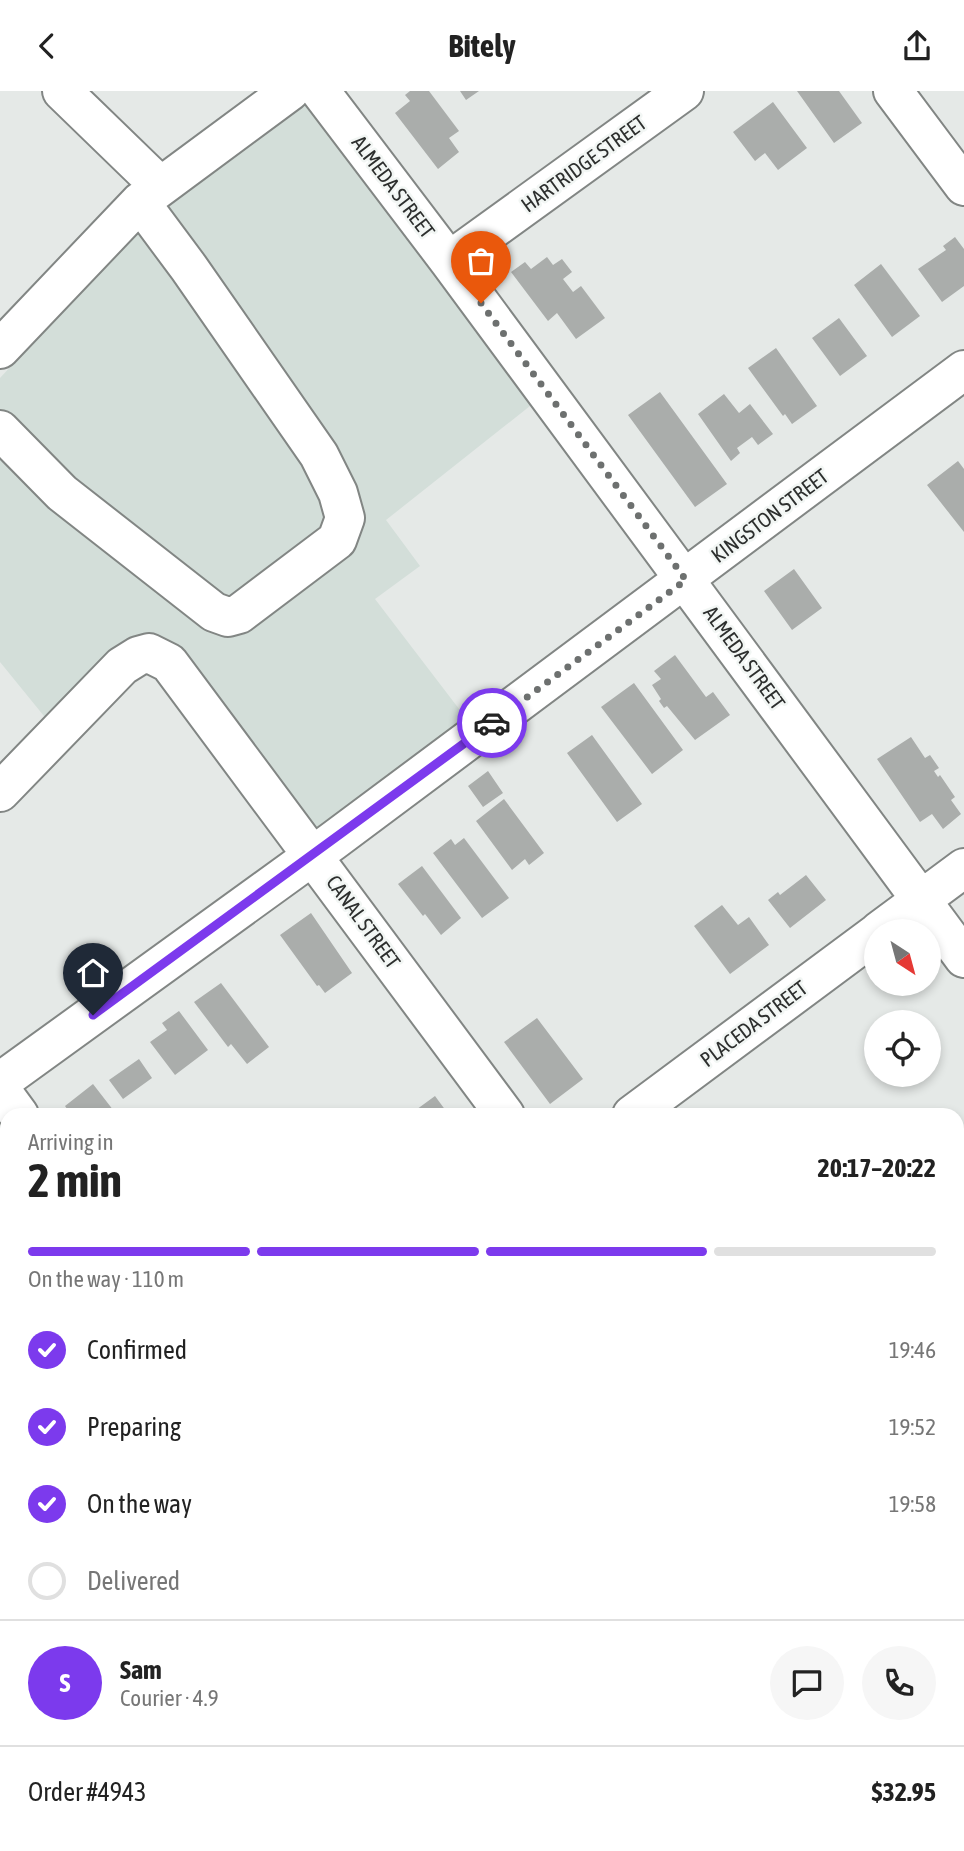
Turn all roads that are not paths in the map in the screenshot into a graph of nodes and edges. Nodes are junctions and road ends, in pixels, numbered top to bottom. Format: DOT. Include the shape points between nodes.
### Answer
graph roads {
  1 [pos="62,91"];
  2 [pos="290,91"];
  3 [pos="320,91"];
  4 [pos="684,91"];
  5 [pos="893,91"];
  6 [pos="964,186"];
  7 [pos="150,194"];
  8 [pos="449,261"];
  9 [pos="0,349"];
  10 [pos="964,370"];
  11 [pos="0,431"];
  12 [pos="686,580"];
  13 [pos="0,792"];
  14 [pos="313,855"];
  15 [pos="964,868"];
  16 [pos="921,900"];
  17 [pos="895,919"];
  18 [pos="864,942"];
  19 [pos="964,958"];
  20 [pos="0,1082"];
  21 [pos="0,1089"];
  22 [pos="14,1108"];
  23 [pos="500,1108"];
  24 [pos="641,1108"];
  1 -- 7 [label="street"];
  2 -- 7 [label="street"];
  3 -- 8 [label="street, ALMEDA STREET"];
  4 -- 8 [label="street, HARTRIDGE STREET"];
  5 -- 6 [label="street"];
  7 -- 9 [label="street"];
  7 -- 11 [label="street" via="189,268 319,455 345,518 337,540 239,614 228,617 214,612 62,493"];
  8 -- 12 [label="street, ALMEDA STREET"];
  10 -- 12 [label="street, KINGSTON STREET"];
  12 -- 14 [label="street, KINGSTON STREET"];
  12 -- 16 [label="street, ALMEDA STREET"];
  13 -- 14 [label="street, CANAL STREET" via="122,666 149,653 169,663"];
  14 -- 20 [label="street, KINGSTON STREET"];
  14 -- 23 [label="street, CANAL STREET"];
  15 -- 16 [label="street, PLACEDA STREET"];
  16 -- 17 [label="street, PLACEDA STREET"];
  16 -- 19 [label="street, ALMEDA STREET"];
  18 -- 24 [label="street, PLACEDA STREET"];
  21 -- 22 [label="street"];
}
